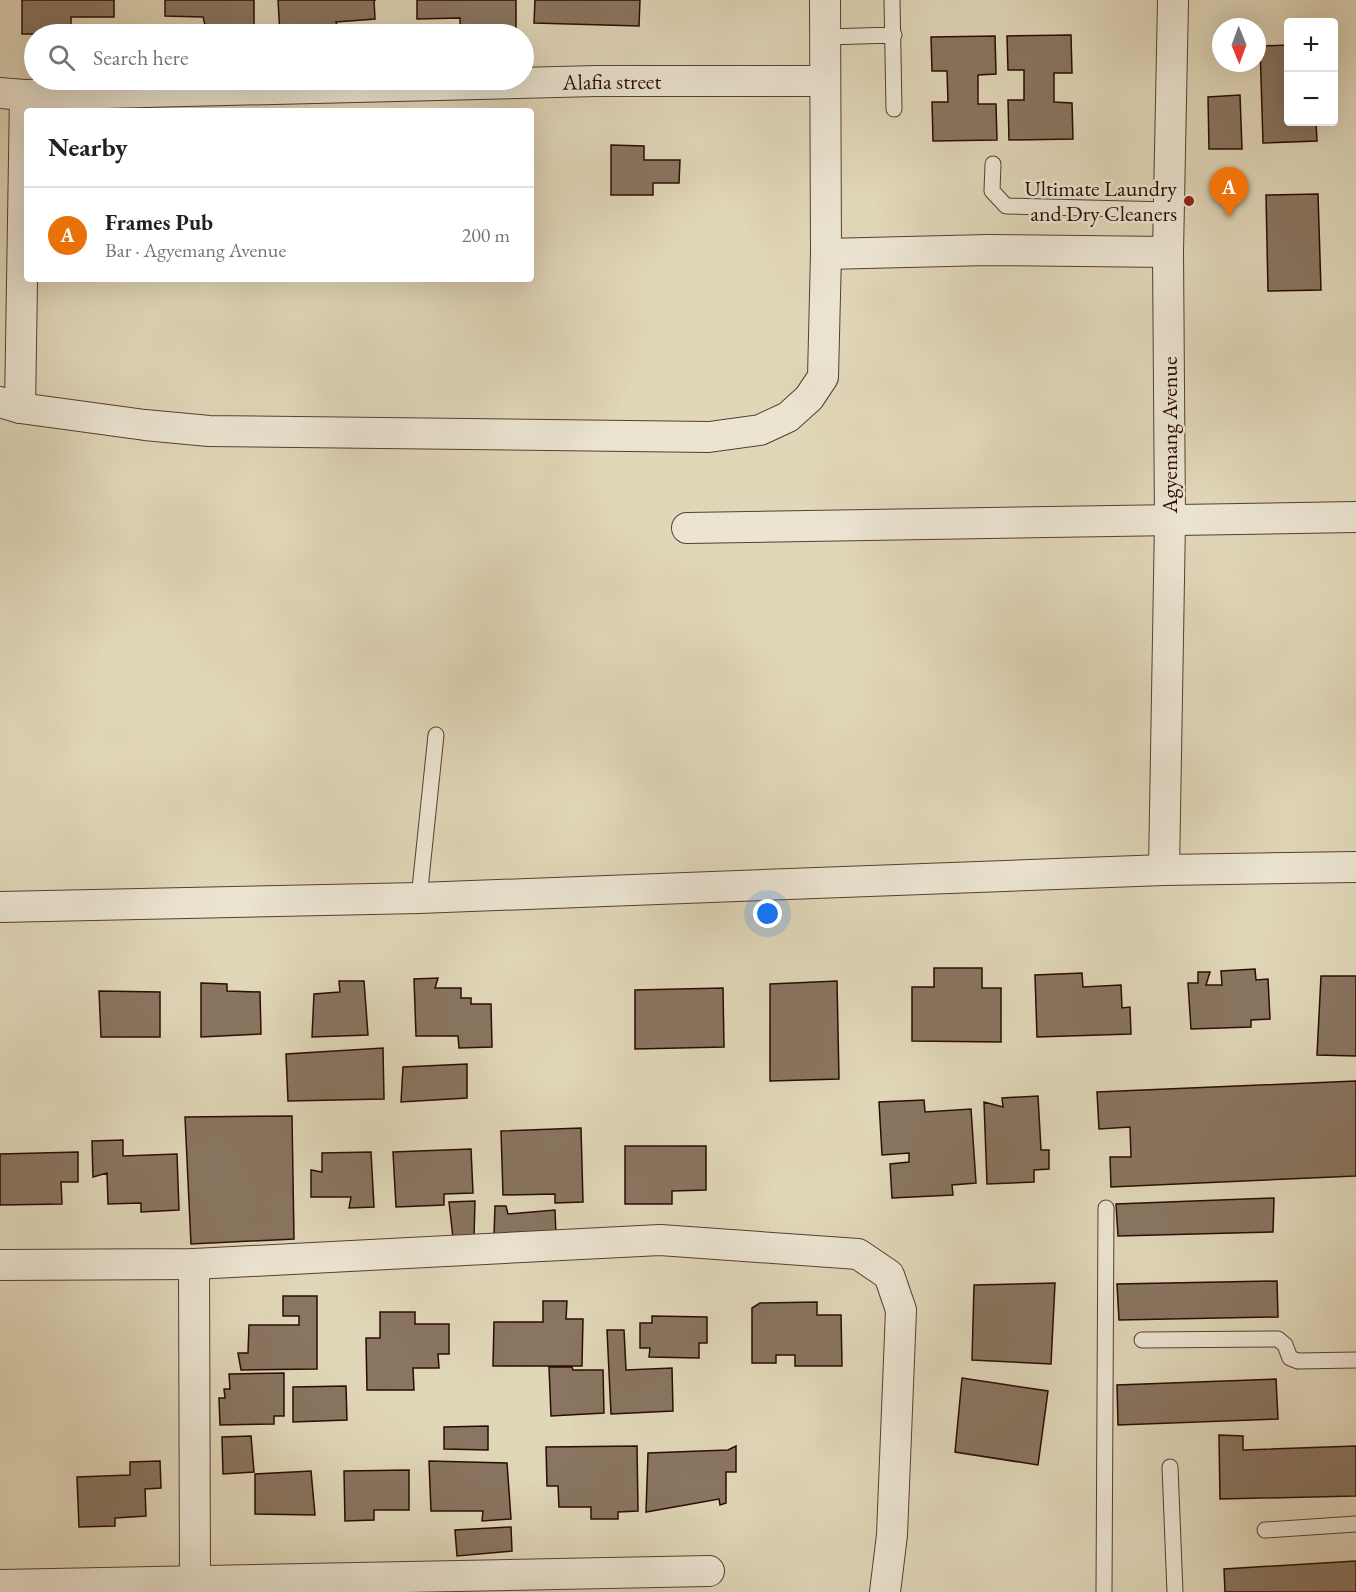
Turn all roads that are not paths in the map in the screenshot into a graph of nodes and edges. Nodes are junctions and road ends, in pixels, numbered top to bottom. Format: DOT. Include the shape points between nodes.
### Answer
graph roads {
  1 [pos="825,0"];
  2 [pos="892,0"];
  3 [pos="1173,0"];
  4 [pos="894,35"];
  5 [pos="825,37"];
  6 [pos="825,81"];
  7 [pos="534,82"];
  8 [pos="193,90"];
  9 [pos="13,94"];
  10 [pos="894,109"];
  11 [pos="993,164"];
  12 [pos="1169,210"];
  13 [pos="1168,252"];
  14 [pos="826,254"];
  15 [pos="10,405"];
  16 [pos="1356,517"];
  17 [pos="1170,521"];
  18 [pos="687,528"];
  19 [pos="436,735"];
  20 [pos="1356,867"];
  21 [pos="1164,870"];
  22 [pos="419,898"];
  23 [pos="0,907"];
  24 [pos="1106,1208"];
  25 [pos="194,1264"];
  26 [pos="0,1265"];
  27 [pos="1142,1340"];
  28 [pos="1356,1360"];
  29 [pos="1170,1467"];
  30 [pos="1356,1524"];
  31 [pos="1265,1530"];
  32 [pos="709,1571"];
  33 [pos="195,1581"];
  34 [pos="0,1586"];
  35 [pos="885,1592"];
  36 [pos="1104,1592"];
  37 [pos="1175,1592"];
  1 -- 5 [label="street"];
  2 -- 4 [label="lane"];
  3 -- 12 [label="street, Agyemang Avenue"];
  4 -- 5 [label="lane"];
  4 -- 10 [label="lane"];
  5 -- 6 [label="street"];
  6 -- 7 [label="street, Alafia street"];
  6 -- 14 [label="street"];
  8 -- 9 [label="street, Alafia street"];
  9 -- 15 [label="street, Alafia street"];
  11 -- 12 [label="lane" via="992,191 1006,206"];
  12 -- 13 [label="street, Agyemang Avenue"];
  13 -- 14 [label="street" via="988,250"];
  13 -- 17 [label="street, Agyemang Avenue"];
  14 -- 15 [label="street" via="823,376 809,398 788,417 760,430 710,437 209,431"];
  16 -- 17 [label="street"];
  17 -- 18 [label="street"];
  17 -- 21 [label="street, Agyemang Avenue"];
  19 -- 22 [label="lane"];
  20 -- 21 [label="street"];
  21 -- 22 [label="street"];
  22 -- 23 [label="street"];
  24 -- 36 [label="lane"];
  25 -- 26 [label="street"];
  25 -- 33 [label="street"];
  25 -- 35 [label="street" via="660,1240 858,1254 889,1275 901,1310 892,1535"];
  27 -- 28 [label="lane" via="1278,1339 1290,1358 1298,1361"];
  29 -- 37 [label="lane"];
  30 -- 31 [label="lane"];
  32 -- 33 [label="street"];
  33 -- 34 [label="street"];
}
